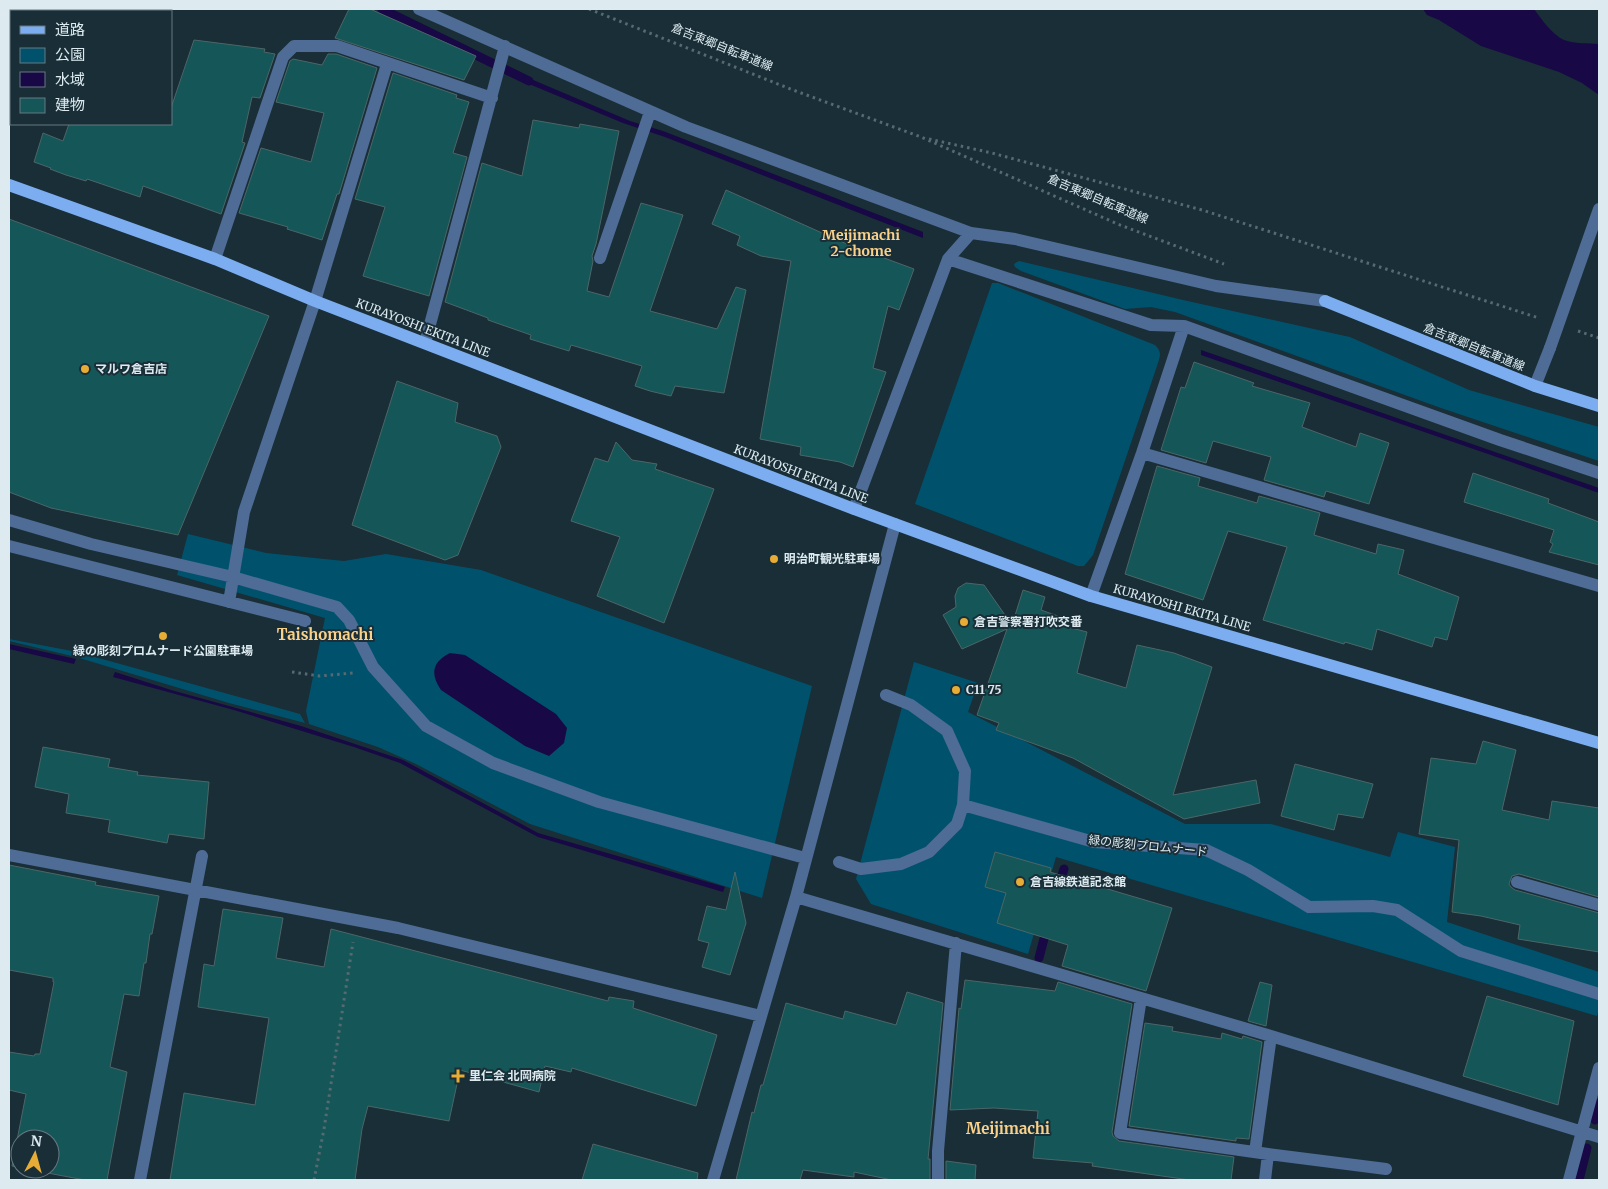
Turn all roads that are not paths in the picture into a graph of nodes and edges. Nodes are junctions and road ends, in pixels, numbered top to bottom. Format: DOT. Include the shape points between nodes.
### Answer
graph roads {
  1 [pos="419,9"];
  2 [pos="505,46"];
  3 [pos="387,64"];
  4 [pos="492,98"];
  5 [pos="650,112"];
  6 [pos="9,185"];
  7 [pos="1599,209"];
  8 [pos="971,234"];
  9 [pos="600,258"];
  10 [pos="215,259"];
  11 [pos="948,259"];
  12 [pos="315,301"];
  13 [pos="1325,301"];
  14 [pos="1184,326"];
  15 [pos="425,343"];
  16 [pos="1535,386"];
  17 [pos="1599,406"];
  18 [pos="1142,453"];
  19 [pos="1599,473"];
  20 [pos="854,509"];
  21 [pos="9,520"];
  22 [pos="894,524"];
  23 [pos="9,546"];
  24 [pos="233,577"];
  25 [pos="1599,586"];
  26 [pos="1091,596"];
  27 [pos="229,602"];
  28 [pos="306,621"];
  29 [pos="886,694"];
  30 [pos="1599,743"];
  31 [pos="963,805"];
  32 [pos="9,855"];
  33 [pos="202,856"];
  34 [pos="805,858"];
  35 [pos="839,862"];
  36 [pos="1517,882"];
  37 [pos="196,889"];
  38 [pos="796,897"];
  39 [pos="1599,905"];
  40 [pos="956,943"];
  41 [pos="1599,994"];
  42 [pos="1141,998"];
  43 [pos="761,1016"];
  44 [pos="1272,1036"];
  45 [pos="1599,1068"];
  46 [pos="1581,1132"];
  47 [pos="1599,1137"];
  48 [pos="1255,1152"];
  49 [pos="1268,1154"];
  50 [pos="1386,1169"];
  51 [pos="140,1180"];
  52 [pos="713,1180"];
  53 [pos="938,1180"];
  54 [pos="1265,1180"];
  55 [pos="1569,1180"];
  1 -- 2 [label="street"];
  2 -- 4 [label="street"];
  2 -- 5 [label="street"];
  3 -- 4 [label="street"];
  3 -- 10 [label="street" via="337,46 294,46 283,57"];
  3 -- 12 [label="street"];
  4 -- 15 [label="street"];
  5 -- 8 [label="street"];
  5 -- 9 [label="street"];
  6 -- 10 [label="main road, KURAYOSHI EKITA LINE"];
  7 -- 16 [label="street, bridge"];
  8 -- 11 [label="street"];
  8 -- 13 [label="street" via="1015,239 1216,286"];
  10 -- 12 [label="main road, KURAYOSHI EKITA LINE"];
  11 -- 14 [label="street" via="1151,325"];
  11 -- 20 [label="street"];
  12 -- 15 [label="main road, KURAYOSHI EKITA LINE"];
  12 -- 24 [label="street" via="244,512"];
  13 -- 16 [label="main road, 倉吉東郷自転車道線"];
  14 -- 18 [label="street"];
  14 -- 19 [label="street"];
  15 -- 20 [label="main road, KURAYOSHI EKITA LINE"];
  16 -- 17 [label="main road, 倉吉東郷自転車道線"];
  18 -- 25 [label="street"];
  18 -- 26 [label="street"];
  20 -- 22 [label="main road, KURAYOSHI EKITA LINE"];
  21 -- 24 [label="street" via="90,544"];
  22 -- 26 [label="main road, KURAYOSHI EKITA LINE"];
  22 -- 34 [label="street"];
  23 -- 27 [label="street"];
  24 -- 27 [label="street"];
  24 -- 34 [label="street" via="337,608 349,620 373,667 426,726 493,763 599,802"];
  26 -- 30 [label="main road, KURAYOSHI EKITA LINE"];
  27 -- 28 [label="street"];
  29 -- 31 [label="street" via="911,705 947,731 965,772"];
  31 -- 35 [label="street" via="957,824 929,852 901,864 861,869"];
  31 -- 41 [label="street, 緑の彫刻プロムナード" via="1094,842 1206,850 1248,870 1309,907 1373,906 1397,910 1461,950"];
  32 -- 37 [label="street"];
  33 -- 37 [label="street"];
  34 -- 38 [label="street"];
  36 -- 39 [label="street"];
  37 -- 43 [label="street" via="398,928"];
  37 -- 51 [label="street"];
  38 -- 40 [label="street"];
  38 -- 43 [label="street"];
  40 -- 42 [label="street"];
  40 -- 53 [label="street"];
  42 -- 44 [label="street"];
  42 -- 48 [label="street" via="1120,1133"];
  43 -- 52 [label="street"];
  44 -- 46 [label="street"];
  44 -- 48 [label="street"];
  45 -- 46 [label="street"];
  46 -- 47 [label="street"];
  46 -- 55 [label="street"];
  48 -- 49 [label="street"];
  49 -- 50 [label="street"];
  49 -- 54 [label="street"];
}
